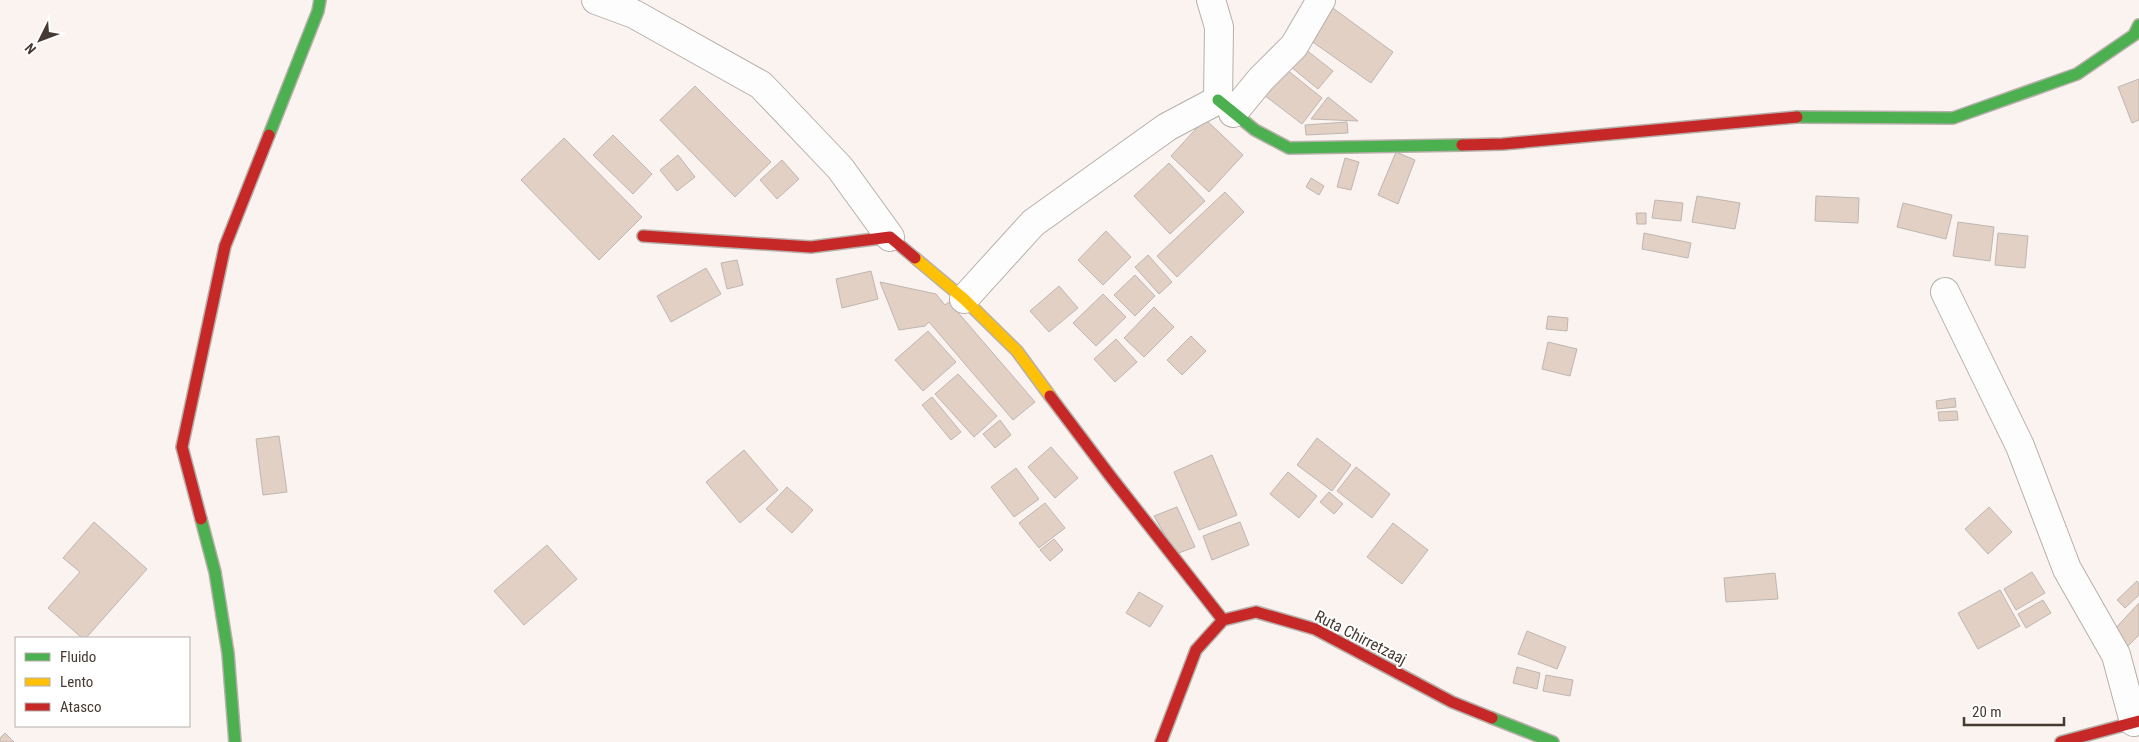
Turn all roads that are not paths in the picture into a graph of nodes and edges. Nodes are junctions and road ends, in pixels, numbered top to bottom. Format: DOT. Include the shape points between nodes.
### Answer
graph roads {
  1 [pos="320,0"];
  2 [pos="596,0"];
  3 [pos="1211,0"];
  4 [pos="1321,0"];
  5 [pos="2139,26"];
  6 [pos="1226,106"];
  7 [pos="643,236"];
  8 [pos="890,237"];
  9 [pos="1945,292"];
  10 [pos="964,299"];
  11 [pos="1223,620"];
  12 [pos="2136,721"];
  13 [pos="235,742"];
  14 [pos="1161,742"];
  15 [pos="1553,742"];
  16 [pos="2061,742"];
  1 -- 13 [label="street" via="225,246 182,448 215,572 228,653"];
  2 -- 8 [label="street" via="634,14 761,85 840,168"];
  3 -- 6 [label="street" via="1219,27"];
  4 -- 6 [label="street" via="1294,46 1261,79"];
  5 -- 6 [label="street" via="2134,35 2077,74 1953,118 1796,117 1503,144 1289,148 1256,130"];
  6 -- 10 [label="street" via="1167,127 1033,223"];
  7 -- 8 [label="street" via="811,247"];
  8 -- 10 [label="street"];
  9 -- 12 [label="street" via="2020,446 2067,569 2116,655"];
  10 -- 11 [label="street" via="1017,351"];
  11 -- 14 [label="street" via="1196,650"];
  11 -- 15 [label="street, Ruta Chirretzaaj" via="1256,612 1315,629 1452,702"];
  12 -- 16 [label="street"];
}
